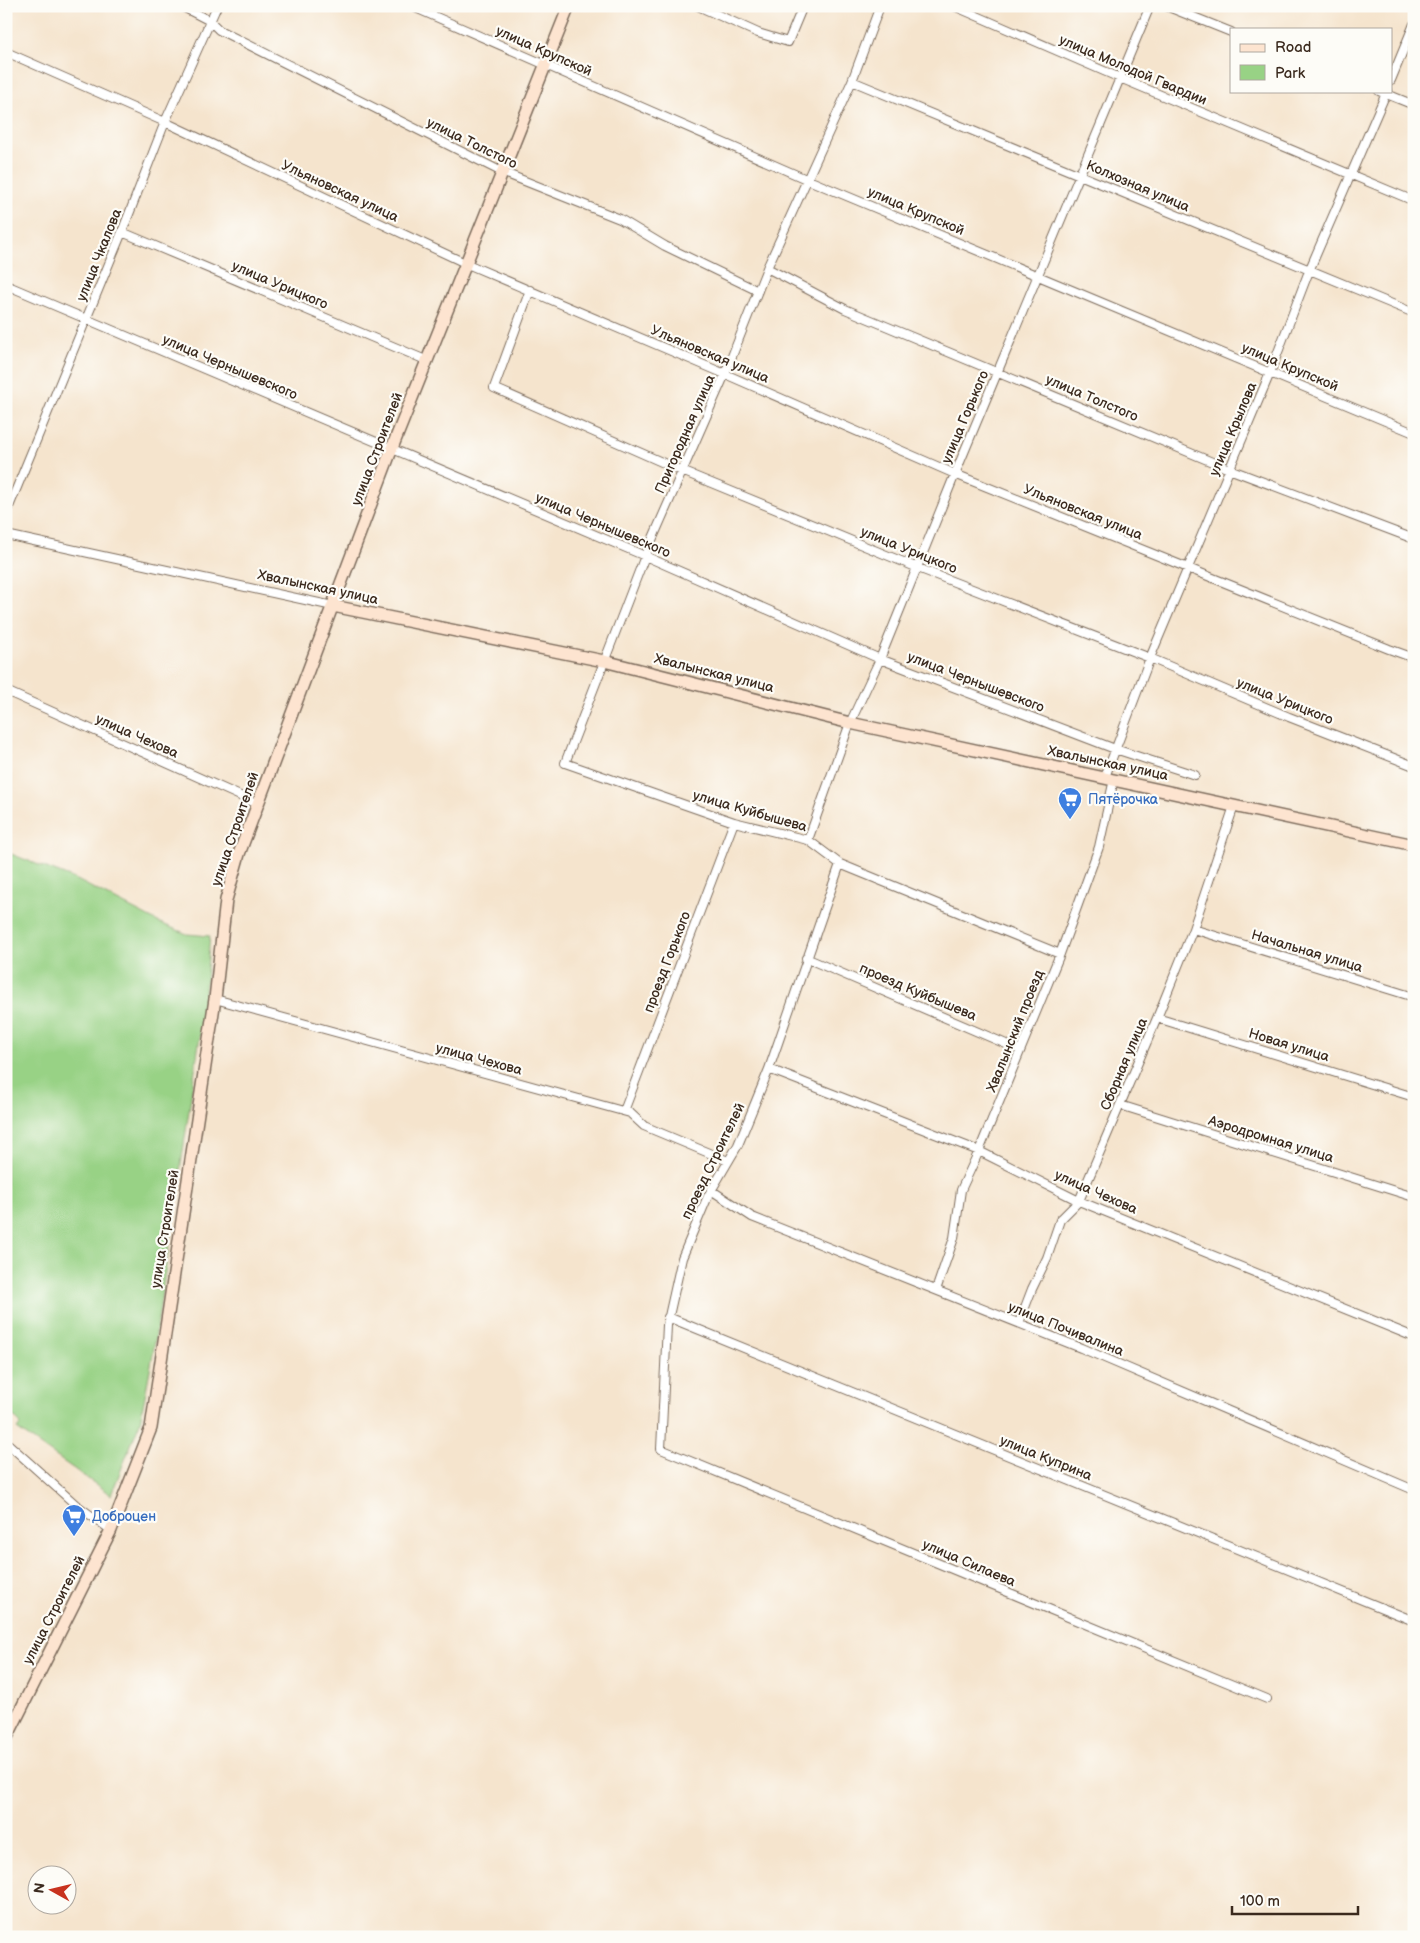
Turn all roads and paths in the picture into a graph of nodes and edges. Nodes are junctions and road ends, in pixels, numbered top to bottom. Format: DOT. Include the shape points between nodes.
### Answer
graph roads {
  1 [pos="181,6"];
  2 [pos="217,6"];
  3 [pos="411,6"];
  4 [pos="569,6"];
  5 [pos="698,6"];
  6 [pos="803,6"];
  7 [pos="880,6"];
  8 [pos="954,6"];
  9 [pos="1150,6"];
  10 [pos="1166,6"];
  11 [pos="1410,6"];
  12 [pos="1414,8"];
  13 [pos="210,21"];
  14 [pos="1414,24"];
  15 [pos="1230,32"];
  16 [pos="6,52"];
  17 [pos="544,64"];
  18 [pos="1120,78"];
  19 [pos="1392,78"];
  20 [pos="852,81"];
  21 [pos="1384,92"];
  22 [pos="1414,105"];
  23 [pos="165,122"];
  24 [pos="502,172"];
  25 [pos="1080,175"];
  26 [pos="1351,176"];
  27 [pos="806,179"];
  28 [pos="1414,201"];
  29 [pos="122,232"];
  30 [pos="465,263"];
  31 [pos="767,268"];
  32 [pos="1309,271"];
  33 [pos="1038,275"];
  34 [pos="6,285"];
  35 [pos="530,290"];
  36 [pos="758,291"];
  37 [pos="1414,313"];
  38 [pos="86,320"];
  39 [pos="428,361"];
  40 [pos="998,372"];
  41 [pos="1270,373"];
  42 [pos="725,374"];
  43 [pos="1414,433"];
  44 [pos="392,448"];
  45 [pos="1229,468"];
  46 [pos="682,472"];
  47 [pos="955,474"];
  48 [pos="6,514"];
  49 [pos="6,535"];
  50 [pos="1414,539"];
  51 [pos="645,556"];
  52 [pos="1189,567"];
  53 [pos="918,568"];
  54 [pos="333,606"];
  55 [pos="1150,658"];
  56 [pos="1414,658"];
  57 [pos="880,659"];
  58 [pos="604,661"];
  59 [pos="6,691"];
  60 [pos="850,723"];
  61 [pos="1115,749"];
  62 [pos="565,763"];
  63 [pos="1414,766"];
  64 [pos="1195,775"];
  65 [pos="1109,778"];
  66 [pos="258,804"];
  67 [pos="1234,806"];
  68 [pos="734,822"];
  69 [pos="808,840"];
  70 [pos="1414,845"];
  71 [pos="840,864"];
  72 [pos="1193,929"];
  73 [pos="1060,954"];
  74 [pos="806,958"];
  75 [pos="1414,997"];
  76 [pos="215,999"];
  77 [pos="1157,1018"];
  78 [pos="1020,1050"];
  79 [pos="768,1069"];
  80 [pos="1414,1097"];
  81 [pos="1120,1105"];
  82 [pos="624,1111"];
  83 [pos="979,1151"];
  84 [pos="728,1161"];
  85 [pos="711,1190"];
  86 [pos="1414,1197"];
  87 [pos="1079,1201"];
  88 [pos="936,1290"];
  89 [pos="668,1316"];
  90 [pos="1019,1323"];
  91 [pos="1414,1336"];
  92 [pos="6,1442"];
  93 [pos="661,1449"];
  94 [pos="1414,1490"];
  95 [pos="111,1530"];
  96 [pos="1414,1621"];
  97 [pos="1267,1699"];
  98 [pos="6,1739"];
  1 -- 13 [label="street, улица Толстого"];
  2 -- 13 [label="street, улица Чкалова"];
  3 -- 17 [label="street, улица Крупской"];
  4 -- 17 [label="street, улица Строителей"];
  5 -- 6 [label="street" via="758,33 788,42"];
  7 -- 20 [label="street, Пригородная улица"];
  8 -- 18 [label="street, улица Молодой Гвардии"];
  9 -- 18 [label="street, улица Горького"];
  10 -- 15 [label="street"];
  11 -- 12 [label="street"];
  13 -- 23 [label="street, улица Чкалова"];
  13 -- 24 [label="street, улица Толстого" via="219,30"];
  14 -- 19 [label="street"];
  16 -- 23 [label="street, Ульяновская улица"];
  17 -- 24 [label="street, улица Строителей"];
  17 -- 27 [label="street, улица Крупской"];
  18 -- 25 [label="street, улица Горького"];
  18 -- 26 [label="street, улица Молодой Гвардии"];
  20 -- 25 [label="street, Колхозная улица"];
  20 -- 27 [label="street, Пригородная улица"];
  21 -- 22 [label="street"];
  21 -- 26 [label="street, улица Крылова"];
  23 -- 29 [label="street, улица Чкалова"];
  23 -- 30 [label="street, Ульяновская улица"];
  24 -- 30 [label="street, улица Строителей"];
  24 -- 36 [label="street, улица Толстого" via="620,219 665,246"];
  25 -- 32 [label="street, Колхозная улица"];
  25 -- 33 [label="street, улица Горького"];
  26 -- 28 [label="street, улица Молодой Гвардии"];
  26 -- 32 [label="street, улица Крылова"];
  27 -- 31 [label="street, Пригородная улица"];
  27 -- 33 [label="street, улица Крупской"];
  29 -- 38 [label="street, улица Чкалова"];
  29 -- 39 [label="street, улица Урицкого"];
  30 -- 35 [label="street, Ульяновская улица"];
  30 -- 39 [label="street, улица Строителей"];
  31 -- 36 [label="street, Пригородная улица"];
  31 -- 40 [label="street, улица Толстого" via="845,309"];
  32 -- 37 [label="street, Колхозная улица"];
  32 -- 41 [label="street, улица Крылова"];
  33 -- 40 [label="street, улица Горького"];
  33 -- 41 [label="street, улица Крупской"];
  34 -- 38 [label="street, улица Чернышевского"];
  35 -- 42 [label="street, Ульяновская улица"];
  35 -- 46 [label="street, улица Урицкого" via="494,388"];
  36 -- 42 [label="street, Пригородная улица"];
  38 -- 44 [label="street, улица Чернышевского"];
  38 -- 48 [label="street, улица Чкалова"];
  39 -- 44 [label="street, улица Строителей"];
  40 -- 45 [label="street, улица Толстого"];
  40 -- 47 [label="street, улица Горького"];
  41 -- 43 [label="street, улица Крупской"];
  41 -- 45 [label="street, улица Крылова"];
  42 -- 46 [label="street, Пригородная улица"];
  42 -- 47 [label="street, Ульяновская улица"];
  44 -- 51 [label="street, улица Чернышевского"];
  44 -- 54 [label="street, улица Строителей"];
  45 -- 50 [label="street, улица Толстого"];
  45 -- 52 [label="street, улица Крылова"];
  46 -- 51 [label="street, Пригородная улица"];
  46 -- 53 [label="street, улица Урицкого"];
  47 -- 52 [label="street, Ульяновская улица"];
  47 -- 53 [label="street, улица Горького"];
  49 -- 54 [label="street, Хвалынская улица"];
  51 -- 57 [label="street, улица Чернышевского"];
  51 -- 58 [label="street, Пригородная улица"];
  52 -- 55 [label="street, улица Крылова"];
  52 -- 56 [label="street, Ульяновская улица"];
  53 -- 55 [label="street, улица Урицкого"];
  53 -- 57 [label="street, улица Горького"];
  54 -- 58 [label="street, Хвалынская улица"];
  54 -- 66 [label="street, улица Строителей"];
  55 -- 61 [label="street, улица Крылова"];
  55 -- 63 [label="street, улица Урицкого"];
  57 -- 60 [label="street, улица Горького"];
  57 -- 61 [label="street, улица Чернышевского"];
  58 -- 60 [label="street, Хвалынская улица"];
  58 -- 62 [label="street, Пригородная улица"];
  59 -- 66 [label="street, улица Чехова"];
  60 -- 65 [label="street, Хвалынская улица"];
  60 -- 69 [label="street, улица Горького"];
  61 -- 64 [label="street, улица Чернышевского"];
  61 -- 65 [label="street, улица Крылова"];
  62 -- 68 [label="street, улица Куйбышева"];
  65 -- 67 [label="street, Хвалынская улица"];
  65 -- 73 [label="street, Хвалынский проезд" via="1098,847"];
  66 -- 76 [label="street, улица Строителей" via="226,900"];
  67 -- 70 [label="street, Хвалынская улица"];
  67 -- 72 [label="street, Сборная улица"];
  68 -- 69 [label="street, улица Куйбышева"];
  68 -- 82 [label="street, проезд Горького"];
  69 -- 71 [label="street, улица Куйбышева"];
  71 -- 73 [label="street, улица Куйбышева"];
  71 -- 74 [label="street, проезд Строителей"];
  72 -- 75 [label="street, Начальная улица"];
  72 -- 77 [label="street, Сборная улица"];
  73 -- 78 [label="street, Хвалынский проезд"];
  74 -- 78 [label="street, проезд Куйбышева"];
  74 -- 79 [label="street, проезд Строителей"];
  76 -- 82 [label="street, улица Чехова"];
  76 -- 95 [label="street, улица Строителей" via="150,1428"];
  77 -- 80 [label="street, Новая улица"];
  77 -- 81 [label="street, Сборная улица"];
  78 -- 83 [label="street, Хвалынский проезд"];
  79 -- 83 [label="street, улица Чехова"];
  79 -- 84 [label="street, проезд Строителей" via="738,1145"];
  81 -- 86 [label="street, Аэродромная улица"];
  81 -- 87 [label="street, Сборная улица"];
  82 -- 84 [label="street, улица Чехова" via="644,1126"];
  83 -- 87 [label="street, улица Чехова"];
  83 -- 88 [label="street, Хвалынский проезд" via="961,1190 954,1238"];
  84 -- 85 [label="street, проезд Строителей"];
  85 -- 88 [label="street, улица Почивалина" via="752,1217"];
  85 -- 89 [label="street, проезд Строителей" via="682,1258"];
  87 -- 90 [label="street, Сборная улица" via="1060,1220"];
  87 -- 91 [label="street, улица Чехова"];
  88 -- 90 [label="street, улица Почивалина"];
  89 -- 93 [label="street, проезд Строителей"];
  89 -- 96 [label="street, улица Куприна"];
  90 -- 94 [label="street, улица Почивалина"];
  92 -- 95 [label="street" via="75,1504"];
  93 -- 97 [label="street, улица Силаева"];
  95 -- 98 [label="street, улица Строителей"];
}
